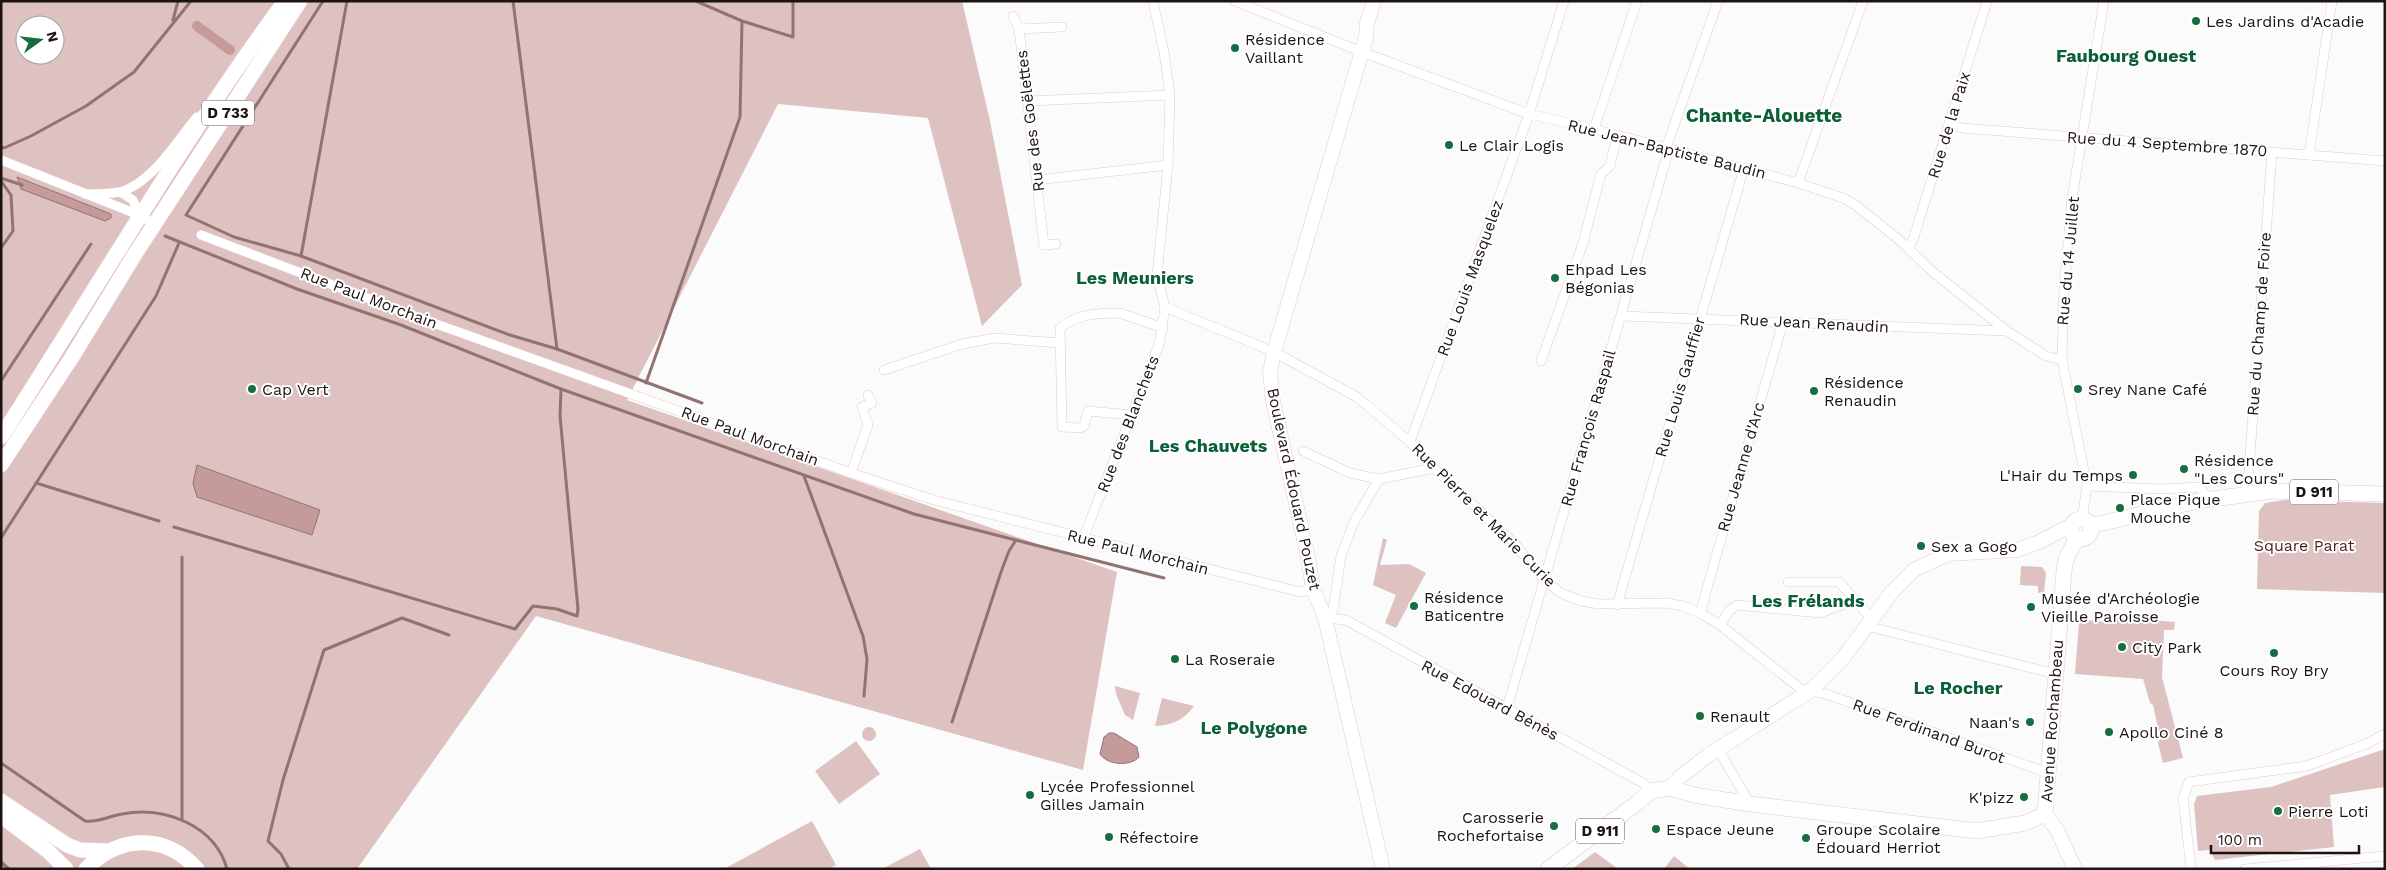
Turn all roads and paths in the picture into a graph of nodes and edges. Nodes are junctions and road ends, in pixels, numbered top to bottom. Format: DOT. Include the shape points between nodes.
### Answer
graph roads {
  1 [pos="285,1"];
  2 [pos="300,1"];
  3 [pos="1153,1"];
  4 [pos="1235,1"];
  5 [pos="1374,1"];
  6 [pos="1564,1"];
  7 [pos="1637,1"];
  8 [pos="1718,1"];
  9 [pos="1863,1"];
  10 [pos="1987,1"];
  11 [pos="2104,1"];
  12 [pos="2332,1"];
  13 [pos="1013,16"];
  14 [pos="1062,27"];
  15 [pos="1019,30"];
  16 [pos="1362,52"];
  17 [pos="230,76"];
  18 [pos="1170,95"];
  19 [pos="1028,101"];
  20 [pos="1530,114"];
  21 [pos="1949,124"];
  22 [pos="1594,129"];
  23 [pos="1616,135"];
  24 [pos="2081,138"];
  25 [pos="1668,148"];
  26 [pos="2272,152"];
  27 [pos="2309,155"];
  28 [pos="1,160"];
  29 [pos="2385,161"];
  30 [pos="1168,165"];
  31 [pos="1744,168"];
  32 [pos="1037,180"];
  33 [pos="1798,183"];
  34 [pos="120,192"];
  35 [pos="84,194"];
  36 [pos="139,215"];
  37 [pos="155,224"];
  38 [pos="200,235"];
  39 [pos="1056,244"];
  40 [pos="1908,248"];
  41 [pos="1165,307"];
  42 [pos="1622,316"];
  43 [pos="1701,317"];
  44 [pos="1782,322"];
  45 [pos="1163,328"];
  46 [pos="2007,331"];
  47 [pos="1060,343"];
  48 [pos="1274,352"];
  49 [pos="2062,360"];
  50 [pos="1540,361"];
  51 [pos="884,370"];
  52 [pos="868,395"];
  53 [pos="1131,415"];
  54 [pos="1,437"];
  55 [pos="1410,442"];
  56 [pos="1303,451"];
  57 [pos="1,465"];
  58 [pos="1434,468"];
  59 [pos="850,473"];
  60 [pos="1379,479"];
  61 [pos="2087,486"];
  62 [pos="2243,494"];
  63 [pos="2385,494"];
  64 [pos="2210,500"];
  65 [pos="2082,529"];
  66 [pos="1083,539"];
  67 [pos="1544,580"];
  68 [pos="1788,582"];
  69 [pos="1313,589"];
  70 [pos="1855,600"];
  71 [pos="1616,604"];
  72 [pos="1700,613"];
  73 [pos="1325,618"];
  74 [pos="1869,623"];
  75 [pos="1720,625"];
  76 [pos="2055,674"];
  77 [pos="1810,690"];
  78 [pos="1507,708"];
  79 [pos="2385,734"];
  80 [pos="1718,750"];
  81 [pos="2048,773"];
  82 [pos="1670,788"];
  83 [pos="1650,791"];
  84 [pos="1,801"];
  85 [pos="1750,804"];
  86 [pos="2045,814"];
  87 [pos="1,816"];
  88 [pos="107,851"];
  89 [pos="2385,856"];
  90 [pos="2280,866"];
  91 [pos="1383,867"];
  92 [pos="66,869"];
  93 [pos="86,869"];
  94 [pos="197,869"];
  95 [pos="1548,869"];
  96 [pos="2075,869"];
  97 [pos="2191,869"];
  98 [pos="2245,869"];
  1 -- 17 [label="main road, D 733"];
  2 -- 37 [label="main road, D 733"];
  3 -- 18 [label="street, Rue des Blanchets"];
  4 -- 16 [label="street, Rue Jean-Baptiste Baudin"];
  5 -- 16 [label="street, Boulevard Édouard Pouzet"];
  6 -- 20 [label="street, Rue Louis Masquelez"];
  7 -- 22 [label="street"];
  8 -- 25 [label="street, Rue François Raspail"];
  9 -- 33 [label="street"];
  10 -- 21 [label="street, Rue de la Paix"];
  11 -- 24 [label="street, Rue du 14 Juillet"];
  12 -- 27 [label="street"];
  13 -- 15 [label="street"];
  14 -- 15 [label="street, Rue des Goëlettes"];
  15 -- 19 [label="street, Rue des Goëlettes"];
  16 -- 20 [label="street, Rue Jean-Baptiste Baudin"];
  16 -- 48 [label="street, Boulevard Édouard Pouzet"];
  17 -- 34 [label="street" via="151,174"];
  17 -- 36 [label="main road, D 733"];
  18 -- 19 [label="street"];
  18 -- 30 [label="street, Rue des Blanchets"];
  19 -- 32 [label="street, Rue des Goëlettes"];
  20 -- 22 [label="street, Rue Jean-Baptiste Baudin"];
  20 -- 55 [label="street, Rue Louis Masquelez"];
  21 -- 24 [label="street, Rue du 4 Septembre 1870" via="1962,128"];
  21 -- 40 [label="street, Rue de la Paix"];
  22 -- 23 [label="street, Rue Jean-Baptiste Baudin"];
  23 -- 25 [label="street, Rue Jean-Baptiste Baudin"];
  23 -- 50 [label="street" via="1610,166 1602,174 1583,243"];
  24 -- 26 [label="street, Rue du 4 Septembre 1870"];
  24 -- 49 [label="street, Rue du 14 Juillet" via="2064,288"];
  25 -- 31 [label="street, Rue Jean-Baptiste Baudin"];
  25 -- 42 [label="street, Rue François Raspail"];
  26 -- 27 [label="street, Rue du 4 Septembre 1870"];
  26 -- 62 [label="street, Rue du Champ de Foire" via="2248,483"];
  27 -- 29 [label="street, Rue du 4 Septembre 1870"];
  28 -- 35 [label="street"];
  30 -- 32 [label="street"];
  30 -- 41 [label="street, Rue des Blanchets" via="1157,275"];
  31 -- 33 [label="street, Rue Jean-Baptiste Baudin"];
  31 -- 43 [label="street, Rue Louis Gauffier"];
  32 -- 39 [label="street, Rue des Goëlettes" via="1044,245"];
  33 -- 40 [label="street, Rue Jean-Baptiste Baudin" via="1854,204"];
  34 -- 35 [label="street"];
  34 -- 36 [label="street" via="133,200"];
  35 -- 36 [label="street"];
  36 -- 37 [label="street"];
  36 -- 54 [label="main road, D 733"];
  37 -- 57 [label="main road, D 733"];
  38 -- 59 [label="street, Rue Paul Morchain"];
  40 -- 46 [label="street, Rue Jean-Baptiste Baudin"];
  41 -- 45 [label="street, Rue des Blanchets"];
  41 -- 48 [label="street, Rue Pierre et Marie Curie"];
  42 -- 43 [label="street, Rue Jean Renaudin"];
  42 -- 67 [label="street, Rue François Raspail"];
  43 -- 44 [label="street, Rue Jean Renaudin"];
  43 -- 71 [label="street, Rue Louis Gauffier"];
  44 -- 46 [label="street, Rue Jean Renaudin"];
  44 -- 72 [label="street, Rue Jeanne d'Arc"];
  45 -- 47 [label="street" via="1120,313 1088,314 1060,328"];
  45 -- 53 [label="street, Rue des Blanchets"];
  46 -- 49 [label="street, Rue Jean-Baptiste Baudin" via="2046,356"];
  47 -- 51 [label="street" via="994,338 962,344"];
  47 -- 53 [label="street" via="1062,427 1084,426 1088,411"];
  48 -- 55 [label="street, Rue Pierre et Marie Curie" via="1357,397"];
  48 -- 69 [label="street, Boulevard Édouard Pouzet" via="1270,373 1273,402"];
  49 -- 61 [label="street, Rue du 14 Juillet"];
  52 -- 59 [label="street" via="872,403 862,407 868,425"];
  53 -- 66 [label="street, Rue des Blanchets"];
  55 -- 58 [label="street, Rue Pierre et Marie Curie"];
  56 -- 60 [label="street" via="1350,473"];
  58 -- 60 [label="street"];
  58 -- 67 [label="street, Rue Pierre et Marie Curie" via="1515,544"];
  59 -- 66 [label="street, Rue Paul Morchain" via="934,500"];
  60 -- 73 [label="street" via="1354,522 1340,556 1333,610"];
  61 -- 64 [label="street" via="2199,488"];
  61 -- 65 [label="street, Rue du 14 Juillet"];
  62 -- 63 [label="main road, D 911" via="2273,491"];
  62 -- 64 [label="main road, D 911"];
  64 -- 65 [label="main road, D 911" via="2200,506"];
  65 -- 74 [label="street, D 911" via="2066,528 2016,550 1948,554 1932,560 1904,580"];
  65 -- 76 [label="main road, Avenue Rochambeau" via="2066,559"];
  66 -- 69 [label="street, Rue Paul Morchain" via="1300,592"];
  67 -- 71 [label="street, Rue Pierre et Marie Curie" via="1561,593 1581,601"];
  67 -- 78 [label="street, Rue François Raspail"];
  68 -- 70 [label="street" via="1839,582"];
  69 -- 73 [label="street, Boulevard Édouard Pouzet"];
  70 -- 74 [label="street"];
  70 -- 75 [label="street" via="1820,613 1737,605"];
  71 -- 72 [label="street, Rue Pierre et Marie Curie" via="1667,603"];
  72 -- 75 [label="street, Rue Pierre et Marie Curie"];
  73 -- 78 [label="street, Rue Edouard Bénès" via="1346,620"];
  73 -- 91 [label="street, Boulevard Édouard Pouzet"];
  74 -- 76 [label="street"];
  74 -- 77 [label="street, D 911" via="1843,658"];
  75 -- 77 [label="street, Rue Pierre et Marie Curie" via="1802,689"];
  76 -- 81 [label="main road, Avenue Rochambeau"];
  77 -- 80 [label="street, D 911"];
  77 -- 81 [label="street, Rue Ferdinand Burot"];
  78 -- 83 [label="street, Rue Edouard Bénès" via="1643,782"];
  79 -- 97 [label="street" via="2307,766 2190,782 2184,799"];
  80 -- 82 [label="street, D 911"];
  80 -- 85 [label="street"];
  81 -- 86 [label="main road, Avenue Rochambeau"];
  82 -- 83 [label="main road, D 911"];
  82 -- 85 [label="main road"];
  83 -- 95 [label="main road, D 911"];
  84 -- 88 [label="main road" via="80,850"];
  85 -- 86 [label="main road" via="1978,831 2025,823"];
  86 -- 96 [label="street, Avenue Rochambeau" via="2057,830"];
  87 -- 92 [label="main road" via="48,851"];
  88 -- 93 [label="main road"];
  88 -- 94 [label="main road" via="130,843 155,843 178,852"];
  89 -- 90 [label="street"];
  90 -- 98 [label="street"];
}
